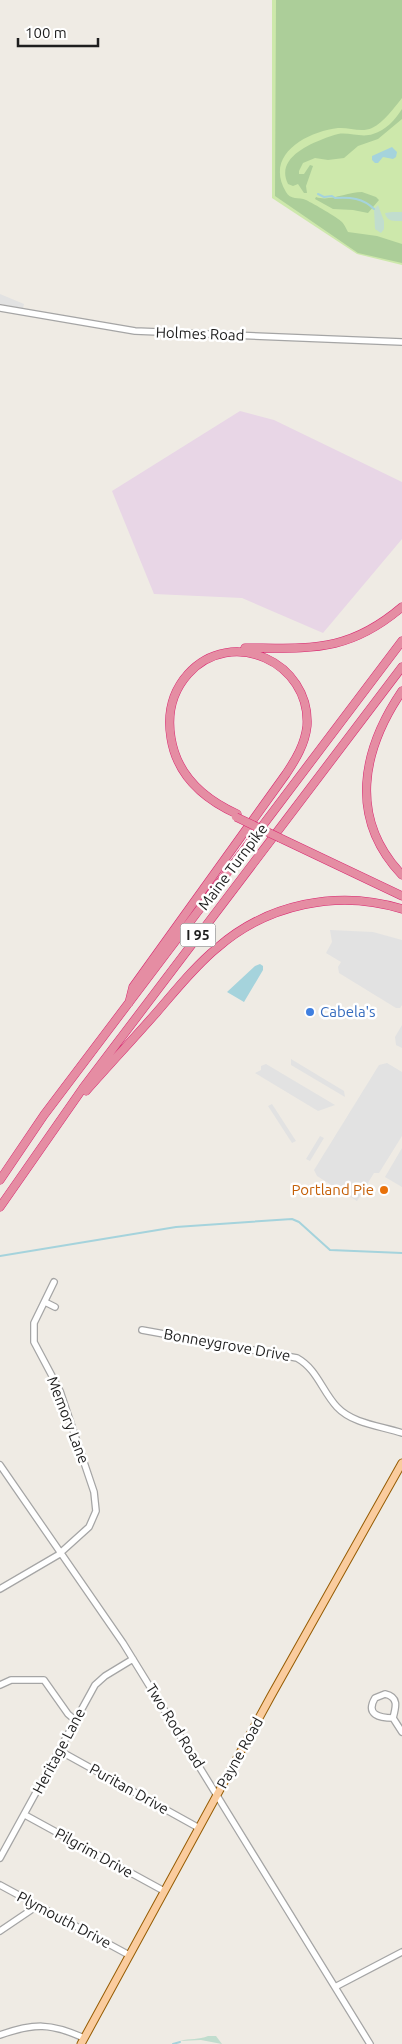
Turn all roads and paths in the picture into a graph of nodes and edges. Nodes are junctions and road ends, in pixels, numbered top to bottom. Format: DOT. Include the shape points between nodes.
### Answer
graph roads {
  1 [pos="0,308"];
  2 [pos="402,342"];
  3 [pos="402,607"];
  4 [pos="402,641"];
  5 [pos="402,667"];
  6 [pos="402,690"];
  7 [pos="236,816"];
  8 [pos="280,836"];
  9 [pos="402,875"];
  10 [pos="402,892"];
  11 [pos="402,896"];
  12 [pos="402,909"];
  13 [pos="128,1003"];
  14 [pos="59,1120"];
  15 [pos="0,1180"];
  16 [pos="0,1207"];
  17 [pos="54,1282"];
  18 [pos="44,1302"];
  19 [pos="55,1307"];
  20 [pos="142,1330"];
  21 [pos="402,1433"];
  22 [pos="402,1463"];
  23 [pos="0,1465"];
  24 [pos="61,1552"];
  25 [pos="0,1589"];
  26 [pos="133,1659"];
  27 [pos="0,1685"];
  28 [pos="393,1718"];
  29 [pos="75,1720"];
  30 [pos="402,1732"];
  31 [pos="60,1751"];
  32 [pos="218,1794"];
  33 [pos="25,1815"];
  34 [pos="199,1828"];
  35 [pos="0,1858"];
  36 [pos="0,1885"];
  37 [pos="164,1891"];
  38 [pos="37,1906"];
  39 [pos="0,1932"];
  40 [pos="402,1952"];
  41 [pos="129,1955"];
  42 [pos="335,1987"];
  43 [pos="0,2035"];
  44 [pos="83,2041"];
  45 [pos="370,2044"];
  1 -- 2 [label="street, Holmes Road" via="135,331"];
  3 -- 7 [label="highway" via="374,628 339,643 313,647 230,649 206,656 178,682 168,705 167,731 178,767 193,788 212,805"];
  4 -- 13 [label="highway, Maine Turnpike / I 95"];
  5 -- 14 [label="highway, Maine Turnpike / I 95"];
  6 -- 9 [label="highway" via="376,738 368,762 366,788 376,838"];
  7 -- 8 [label="highway, bridge"];
  7 -- 13 [label="highway" via="203,795 186,776 173,747 170,716 176,691 191,670 213,657 238,652 269,659 294,679 307,714 304,740 286,774 133,987"];
  8 -- 10 [label="highway"];
  8 -- 11 [label="highway"];
  12 -- 14 [label="highway" via="361,901 313,902 269,915 240,930 200,964"];
  13 -- 15 [label="highway, Maine Turnpike / I 95"];
  14 -- 16 [label="highway, Maine Turnpike / I 95"];
  17 -- 18 [label="street, Memory Lane"];
  18 -- 19 [label="street"];
  18 -- 24 [label="street, Memory Lane" via="34,1323 34,1342 60,1391 93,1487 96,1505 89,1528"];
  20 -- 21 [label="street, Bonneygrove Drive" via="297,1358 310,1368 343,1412"];
  22 -- 32 [label="main road, Payne Road"];
  23 -- 24 [label="street, Two Rod Road"];
  24 -- 25 [label="street, Memory Lane"];
  24 -- 26 [label="street, Two Rod Road"];
  26 -- 29 [label="street, Heritage Lane" via="99,1681"];
  26 -- 32 [label="street, Two Rod Road"];
  27 -- 29 [label="street" via="10,1680 44,1680"];
  28 -- 28 [label="street" via="397,1707 394,1699 385,1694 377,1696 372,1705 374,1713 380,1718"];
  28 -- 30 [label="street"];
  29 -- 31 [label="street, Heritage Lane"];
  31 -- 33 [label="street, Heritage Lane"];
  31 -- 34 [label="street, Puritan Drive"];
  32 -- 34 [label="main road, Payne Road"];
  32 -- 42 [label="street, Two Rod Road"];
  33 -- 35 [label="street, Heritage Lane"];
  33 -- 37 [label="street, Pilgrim Drive"];
  34 -- 37 [label="main road, Payne Road"];
  36 -- 38 [label="street, Plymouth Drive"];
  37 -- 41 [label="main road, Payne Road"];
  38 -- 39 [label="street"];
  38 -- 41 [label="street, Plymouth Drive"];
  40 -- 42 [label="street"];
  41 -- 44 [label="main road, Payne Road"];
  42 -- 45 [label="street, Two Rod Road"];
  43 -- 44 [label="street" via="26,2026 41,2025 60,2028"];
}
